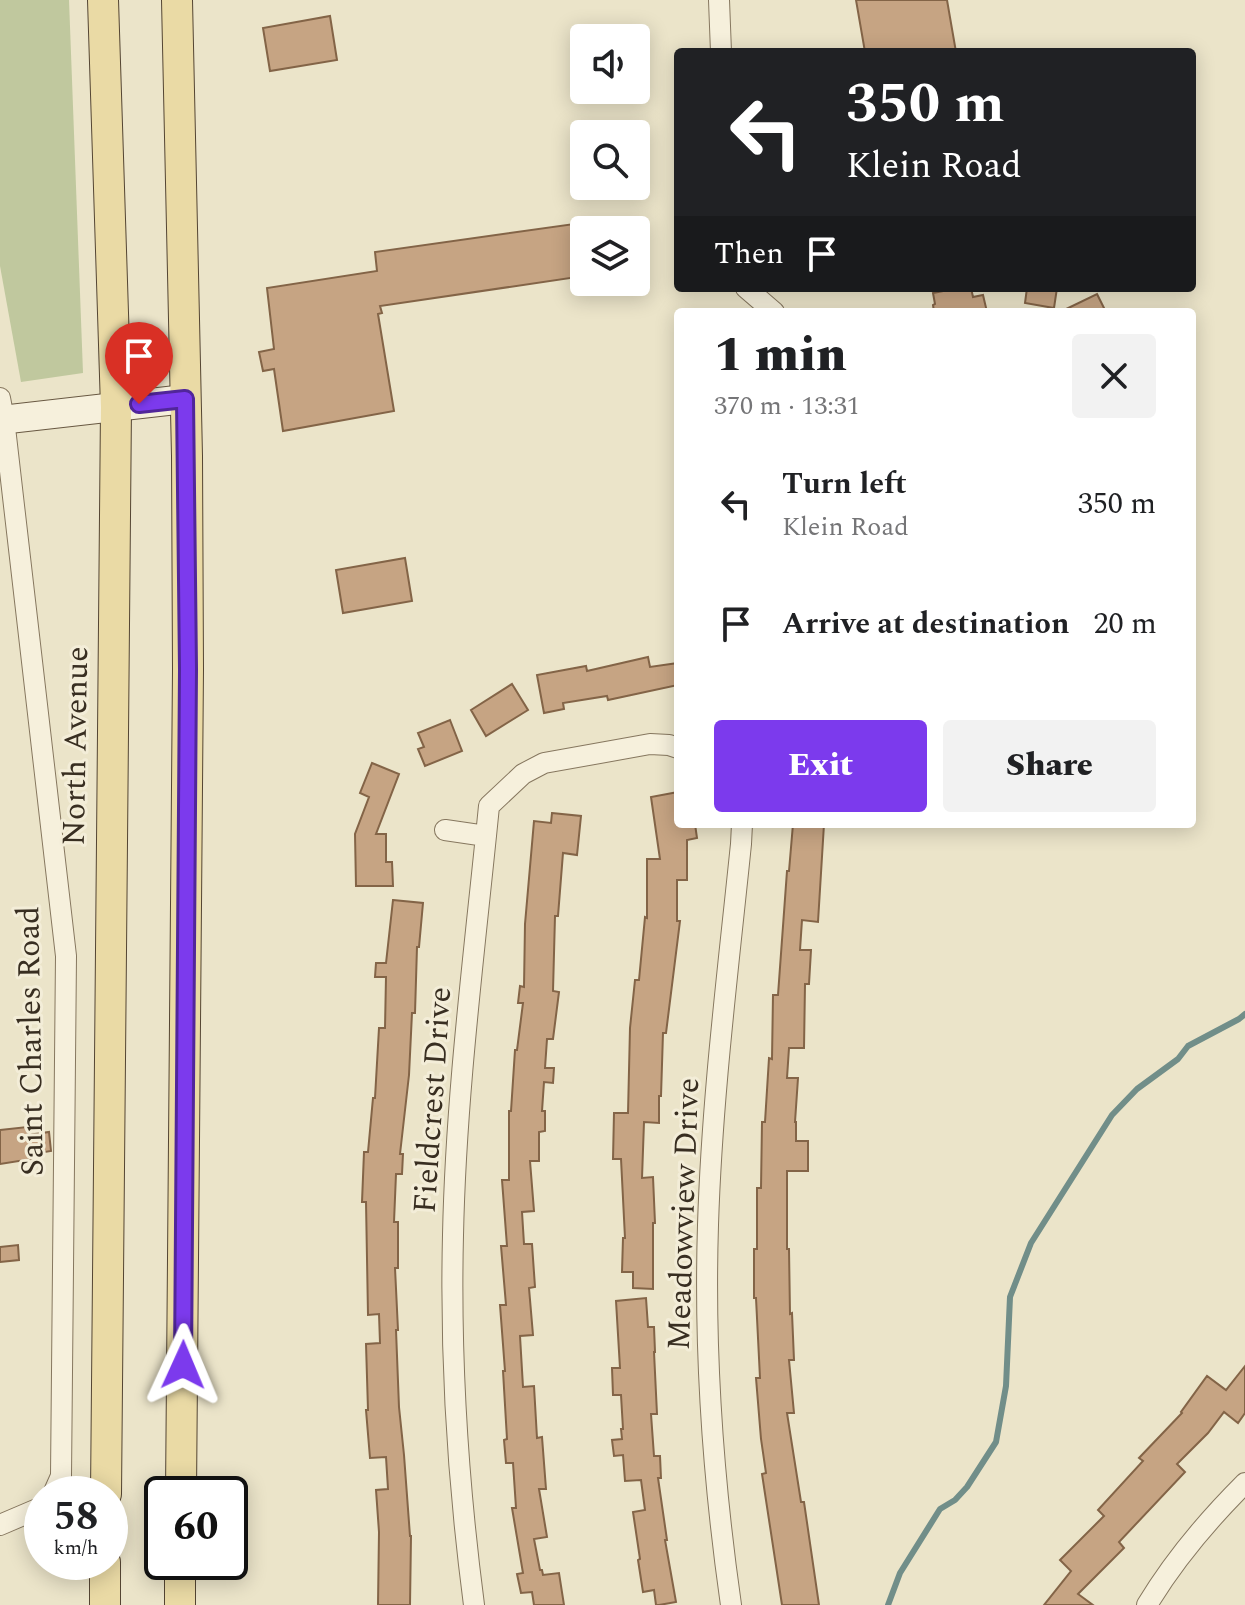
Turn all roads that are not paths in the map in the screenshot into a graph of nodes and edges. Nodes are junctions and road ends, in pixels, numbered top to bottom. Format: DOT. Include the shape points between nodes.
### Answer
graph roads {
  1 [pos="103,0"];
  2 [pos="177,0"];
  3 [pos="719,0"];
  4 [pos="721,48"];
  5 [pos="751,292"];
  6 [pos="769,308"];
  7 [pos="185,399"];
  8 [pos="116,407"];
  9 [pos="1,412"];
  10 [pos="674,747"];
  11 [pos="742,828"];
  12 [pos="445,830"];
  13 [pos="486,836"];
  14 [pos="61,1476"];
  15 [pos="106,1476"];
  16 [pos="181,1476"];
  17 [pos="1245,1483"];
  18 [pos="24,1515"];
  19 [pos="0,1525"];
  20 [pos="105,1580"];
  21 [pos="180,1580"];
  22 [pos="105,1605"];
  23 [pos="180,1605"];
  24 [pos="474,1605"];
  25 [pos="731,1605"];
  26 [pos="1147,1605"];
  1 -- 8 [label="main road, North Avenue"];
  2 -- 7 [label="main road"];
  3 -- 4 [label="street"];
  5 -- 6 [label="street"];
  7 -- 8 [label="street"];
  7 -- 16 [label="main road"];
  8 -- 9 [label="street"];
  8 -- 15 [label="main road, North Avenue"];
  9 -- 14 [label="street, Saint Charles Road" via="66,956"];
  10 -- 13 [label="street, Fieldcrest Drive" via="650,744 533,768 489,806"];
  11 -- 25 [label="street, Meadowview Drive" via="714,1116 707,1276 712,1437"];
  12 -- 13 [label="street"];
  13 -- 24 [label="street, Fieldcrest Drive" via="462,1076 453,1235 456,1426"];
  17 -- 26 [label="street" via="1194,1538"];
  18 -- 19 [label="street"];
  20 -- 22 [label="main road"];
  21 -- 23 [label="main road"];
}
